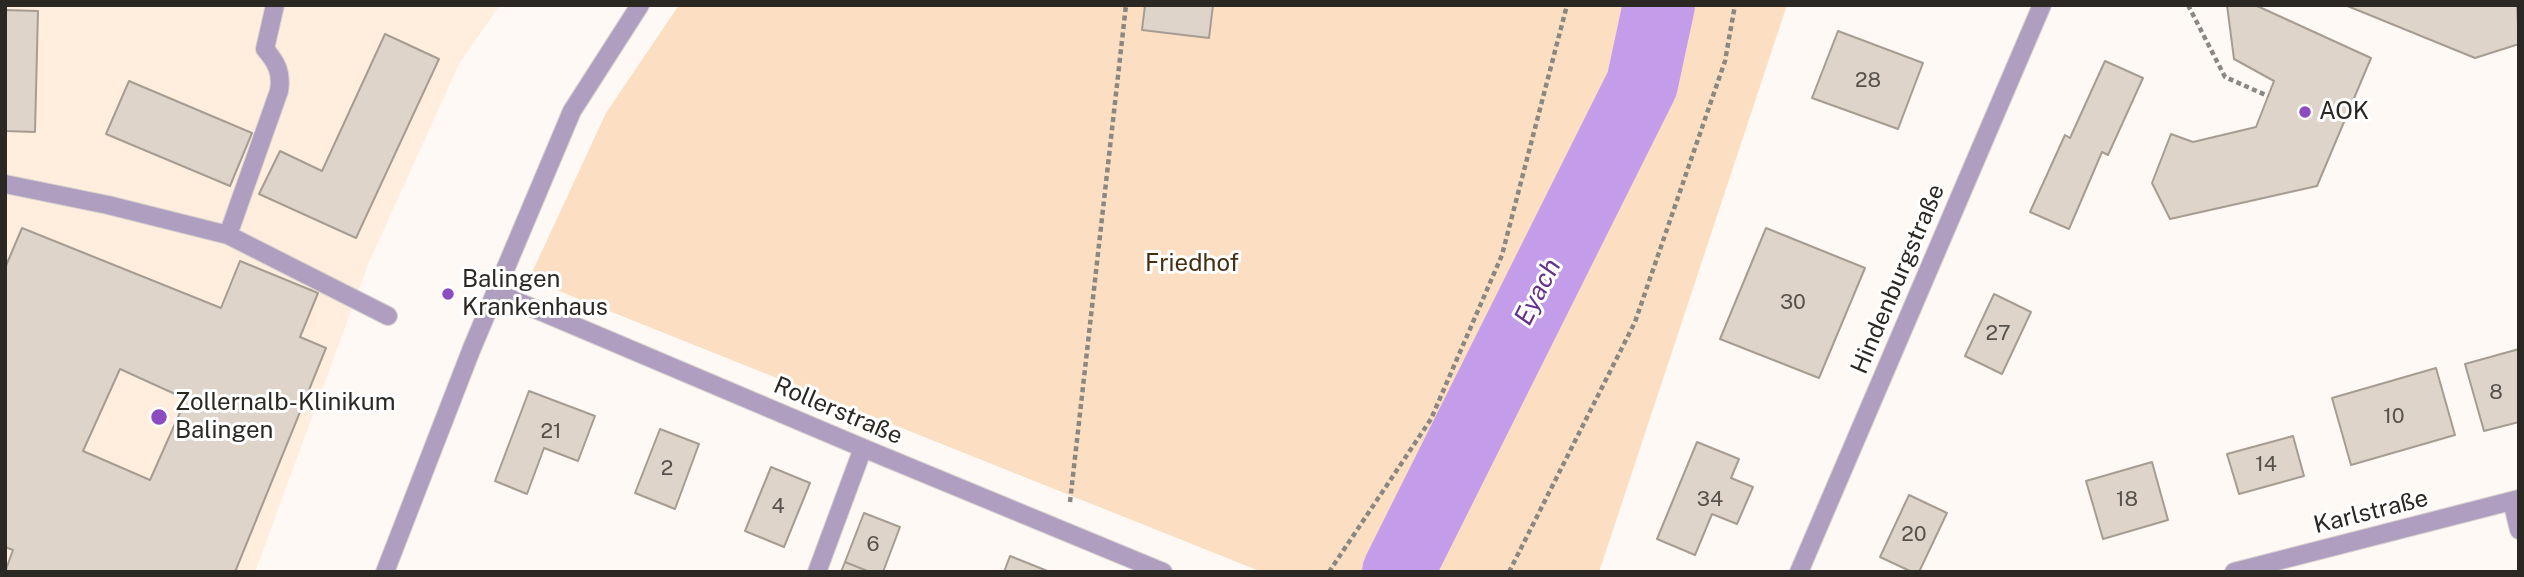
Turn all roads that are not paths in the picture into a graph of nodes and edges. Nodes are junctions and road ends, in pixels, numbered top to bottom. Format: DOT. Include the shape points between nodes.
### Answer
graph roads {
  1 [pos="275,5"];
  2 [pos="640,5"];
  3 [pos="2042,5"];
  4 [pos="5,184"];
  5 [pos="228,236"];
  6 [pos="495,292"];
  7 [pos="388,316"];
  8 [pos="863,448"];
  9 [pos="2515,500"];
  10 [pos="2519,530"];
  11 [pos="385,572"];
  12 [pos="817,572"];
  13 [pos="1163,572"];
  14 [pos="1799,572"];
  15 [pos="2234,572"];
  1 -- 5 [label="street" via="265,49 282,76 279,91"];
  2 -- 6 [label="street" via="572,111"];
  3 -- 14 [label="street, Hindenburgstraße"];
  4 -- 5 [label="street"];
  5 -- 7 [label="street"];
  6 -- 8 [label="street, Rollerstraße"];
  6 -- 11 [label="street"];
  8 -- 12 [label="street"];
  8 -- 13 [label="street, Rollerstraße"];
  9 -- 10 [label="street"];
  9 -- 15 [label="street, Karlstraße"];
}
